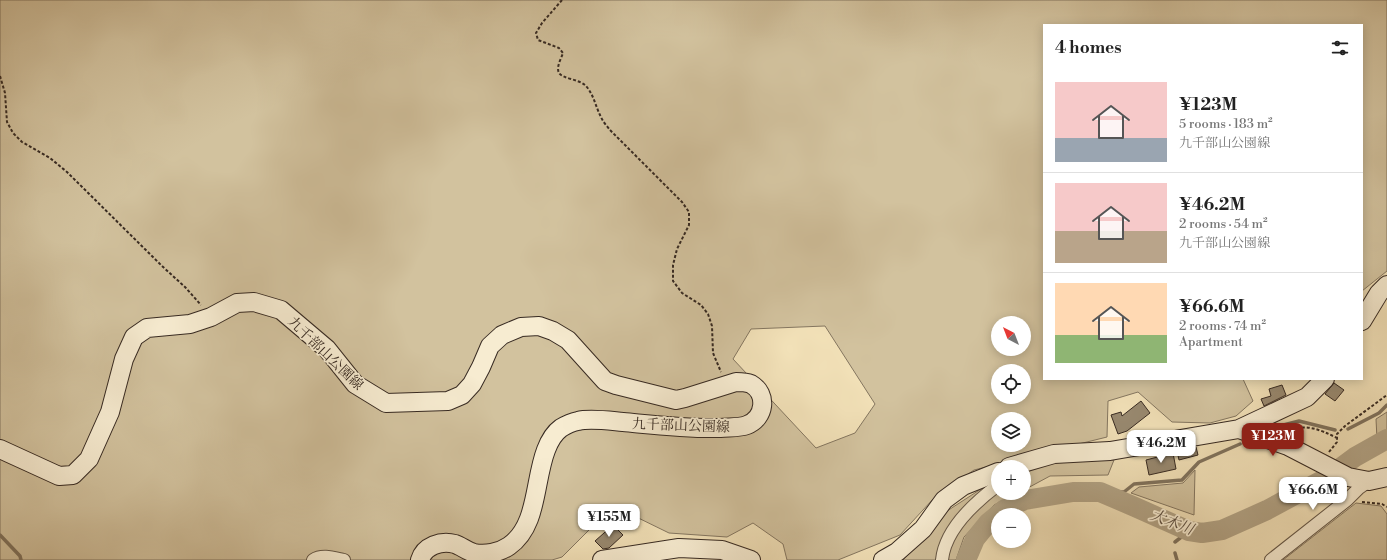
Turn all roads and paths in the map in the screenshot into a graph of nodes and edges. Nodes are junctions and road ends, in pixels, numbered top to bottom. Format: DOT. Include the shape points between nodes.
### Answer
graph roads {
  1 [pos="562,0"];
  2 [pos="0,76"];
  3 [pos="1387,285"];
  4 [pos="211,317"];
  5 [pos="1363,319"];
  6 [pos="1323,380"];
  7 [pos="726,385"];
  8 [pos="1387,395"];
  9 [pos="1239,429"];
  10 [pos="1337,438"];
  11 [pos="1272,441"];
  12 [pos="0,448"];
  13 [pos="1031,461"];
  14 [pos="1316,461"];
  15 [pos="991,475"];
  16 [pos="1387,477"];
  17 [pos="1369,481"];
  18 [pos="991,490"];
  19 [pos="1347,500"];
  20 [pos="1387,507"];
  21 [pos="313,560"];
  22 [pos="344,560"];
  23 [pos="420,560"];
  24 [pos="602,560"];
  25 [pos="751,560"];
  26 [pos="883,560"];
  27 [pos="942,560"];
  28 [pos="1271,560"];
  1 -- 7 [label="path" via="536,33 538,40 559,48 563,53 558,72 562,76 578,80 587,87 601,118 610,130 689,212 689,225 677,249 673,265 673,281 682,293 708,314 712,326 713,353"];
  2 -- 4 [label="path" via="5,93 7,122 13,133 22,142 50,158 67,172 185,287"];
  3 -- 5 [label="main road"];
  4 -- 7 [label="main road, 九千部山公園線" via="237,303 254,302 281,310 327,349 355,384 386,403 448,401 462,395 472,384 490,346 502,335 521,327 539,326 568,340 605,380 616,385 676,400"];
  4 -- 12 [label="main road, 九千部山公園線" via="190,324 147,328 134,337 124,359 110,412 89,459 74,475 59,476"];
  6 -- 9 [label="main road" via="1306,397"];
  7 -- 23 [label="main road, 九千部山公園線" via="743,382 758,391 762,408 759,415 748,425 713,428 578,421 561,428 550,440 541,462 528,522 521,535 508,547 491,553 473,552 454,544 441,543 430,547"];
  8 -- 10 [label="path" via="1345,426 1337,434"];
  9 -- 11 [label="main road"];
  9 -- 13 [label="main road" via="1110,451 1054,454"];
  10 -- 11 [label="path" via="1310,427 1298,427 1278,433"];
  10 -- 14 [label="path" via="1331,451"];
  11 -- 14 [label="main road" via="1288,446"];
  14 -- 17 [label="main road" via="1348,476"];
  15 -- 26 [label="main road" via="962,486 944,500 923,528 898,552"];
  16 -- 17 [label="main road"];
  17 -- 19 [label="street"];
  18 -- 27 [label="street" via="966,512 948,540"];
  19 -- 20 [label="path" via="1382,504"];
  19 -- 28 [label="street"];
  21 -- 22 [label="street" via="317,557"];
  24 -- 25 [label="main road" via="679,548 722,550"];
}
